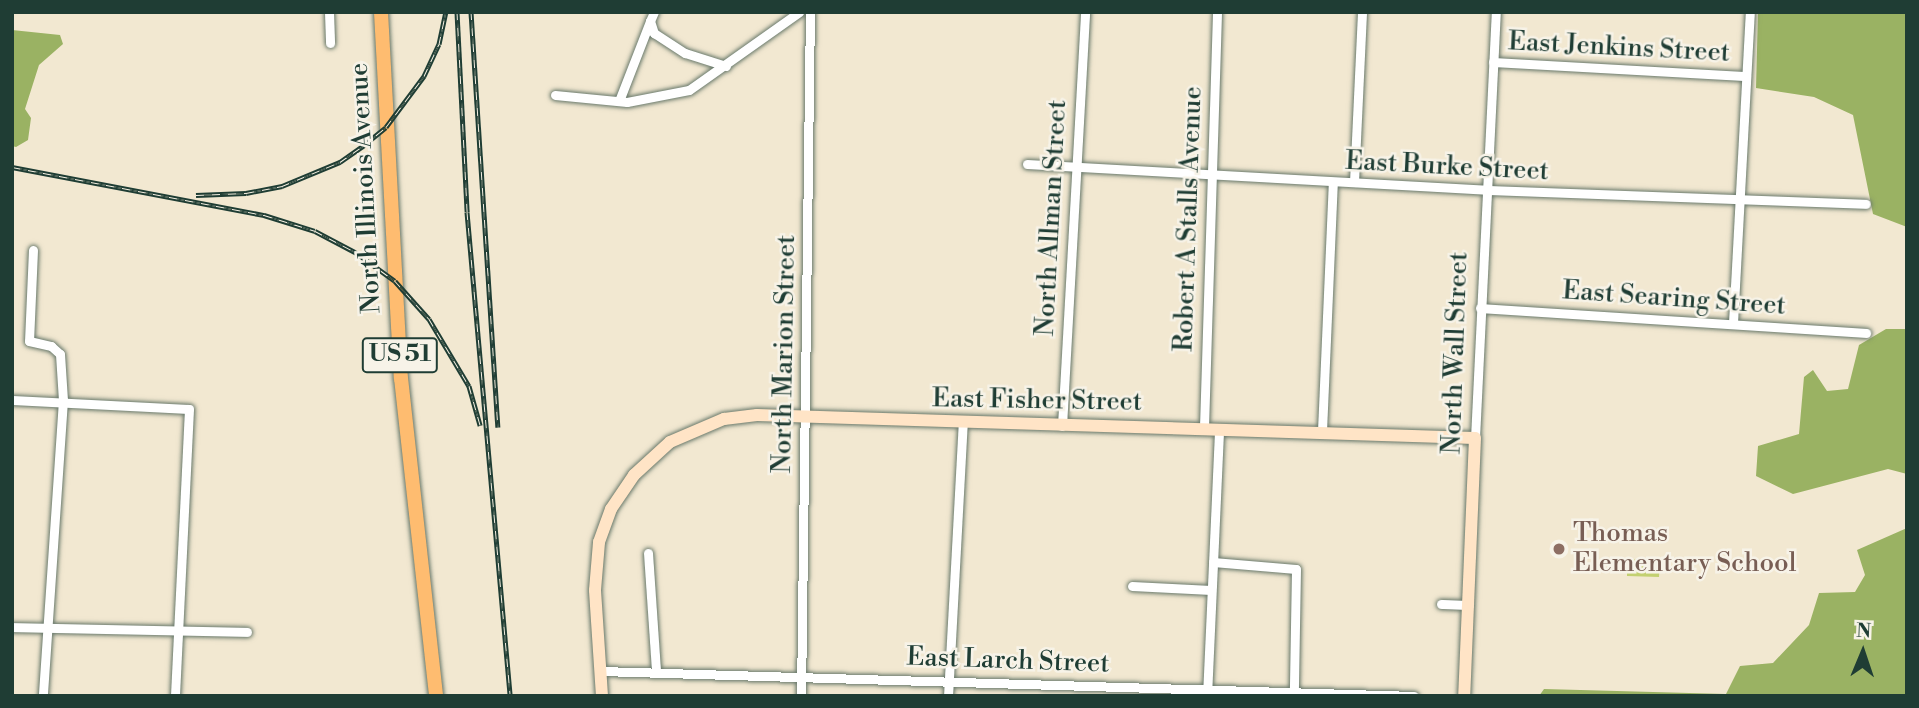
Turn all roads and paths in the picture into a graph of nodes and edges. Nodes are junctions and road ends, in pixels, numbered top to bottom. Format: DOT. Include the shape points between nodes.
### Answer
graph roads {
  1 [pos="329,12"];
  2 [pos="381,12"];
  3 [pos="799,12"];
  4 [pos="810,12"];
  5 [pos="1085,12"];
  6 [pos="1217,12"];
  7 [pos="1362,12"];
  8 [pos="1496,12"];
  9 [pos="1750,12"];
  10 [pos="652,17"];
  11 [pos="330,43"];
  12 [pos="1493,62"];
  13 [pos="726,66"];
  14 [pos="1744,76"];
  15 [pos="555,95"];
  16 [pos="618,101"];
  17 [pos="1027,164"];
  18 [pos="1075,168"];
  19 [pos="1210,175"];
  20 [pos="1354,182"];
  21 [pos="1333,183"];
  22 [pos="1486,190"];
  23 [pos="1737,200"];
  24 [pos="1866,204"];
  25 [pos="33,250"];
  26 [pos="1480,308"];
  27 [pos="1733,323"];
  28 [pos="1866,333"];
  29 [pos="12,400"];
  30 [pos="63,400"];
  31 [pos="806,416"];
  32 [pos="963,423"];
  33 [pos="1062,426"];
  34 [pos="1204,427"];
  35 [pos="1219,431"];
  36 [pos="1322,431"];
  37 [pos="1475,438"];
  38 [pos="648,553"];
  39 [pos="1213,562"];
  40 [pos="1132,586"];
  41 [pos="1212,590"];
  42 [pos="1441,604"];
  43 [pos="1469,605"];
  44 [pos="12,627"];
  45 [pos="47,628"];
  46 [pos="178,632"];
  47 [pos="247,632"];
  48 [pos="656,670"];
  49 [pos="601,671"];
  50 [pos="801,676"];
  51 [pos="949,680"];
  52 [pos="1294,689"];
  53 [pos="1207,692"];
  54 [pos="43,696"];
  55 [pos="175,696"];
  56 [pos="436,696"];
  57 [pos="602,696"];
  58 [pos="801,696"];
  59 [pos="948,696"];
  60 [pos="1414,696"];
  61 [pos="1464,696"];
  1 -- 11 [label="street"];
  2 -- 56 [label="main road, North Illinois Avenue / US 51" via="401,378"];
  3 -- 13 [label="street"];
  4 -- 31 [label="street, North Marion Street"];
  5 -- 18 [label="street, North Allman Street"];
  6 -- 19 [label="street, Robert A Stalls Avenue"];
  7 -- 20 [label="street"];
  8 -- 12 [label="street, North Wall Street"];
  9 -- 14 [label="street"];
  10 -- 13 [label="street" via="654,33 685,53"];
  10 -- 16 [label="street"];
  12 -- 14 [label="street, East Jenkins Street"];
  12 -- 22 [label="street, North Wall Street"];
  13 -- 16 [label="street" via="688,90"];
  14 -- 23 [label="street"];
  15 -- 16 [label="street"];
  17 -- 18 [label="street, East Burke Street"];
  18 -- 19 [label="street, East Burke Street"];
  18 -- 33 [label="street, North Allman Street"];
  19 -- 21 [label="street, East Burke Street"];
  19 -- 34 [label="street, Robert A Stalls Avenue"];
  20 -- 21 [label="street, East Burke Street"];
  20 -- 22 [label="street, East Burke Street"];
  21 -- 36 [label="street"];
  22 -- 23 [label="street, East Burke Street"];
  22 -- 26 [label="street, North Wall Street"];
  23 -- 24 [label="street, East Burke Street"];
  23 -- 27 [label="street"];
  25 -- 30 [label="street" via="29,341 51,346 60,354"];
  26 -- 27 [label="street, East Searing Street"];
  26 -- 37 [label="street, North Wall Street"];
  27 -- 28 [label="street, East Searing Street"];
  29 -- 30 [label="street"];
  30 -- 45 [label="street"];
  30 -- 46 [label="street" via="189,409"];
  31 -- 32 [label="street, East Fisher Street"];
  31 -- 49 [label="street, East Fisher Street" via="757,415 694,429 648,460 623,491 599,541 595,590"];
  31 -- 50 [label="street, North Marion Street"];
  32 -- 33 [label="street, East Fisher Street"];
  32 -- 51 [label="street"];
  33 -- 34 [label="street, East Fisher Street"];
  34 -- 35 [label="street, East Fisher Street"];
  35 -- 36 [label="street, East Fisher Street"];
  35 -- 39 [label="street"];
  36 -- 37 [label="street, East Fisher Street"];
  37 -- 43 [label="street, North Wall Street"];
  38 -- 48 [label="street"];
  39 -- 41 [label="street"];
  39 -- 52 [label="street" via="1296,569"];
  40 -- 41 [label="street"];
  41 -- 53 [label="street"];
  42 -- 43 [label="street"];
  43 -- 61 [label="street, North Wall Street"];
  44 -- 45 [label="street"];
  45 -- 46 [label="street"];
  45 -- 54 [label="street"];
  46 -- 47 [label="street"];
  46 -- 55 [label="street"];
  48 -- 49 [label="street, East Larch Street"];
  48 -- 50 [label="street, East Larch Street"];
  49 -- 57 [label="street, East Fisher Street"];
  50 -- 51 [label="street, East Larch Street"];
  50 -- 58 [label="street, North Marion Street"];
  51 -- 53 [label="street, East Larch Street"];
  51 -- 59 [label="street"];
  52 -- 53 [label="street, East Larch Street"];
  52 -- 60 [label="street, East Larch Street"];
}
